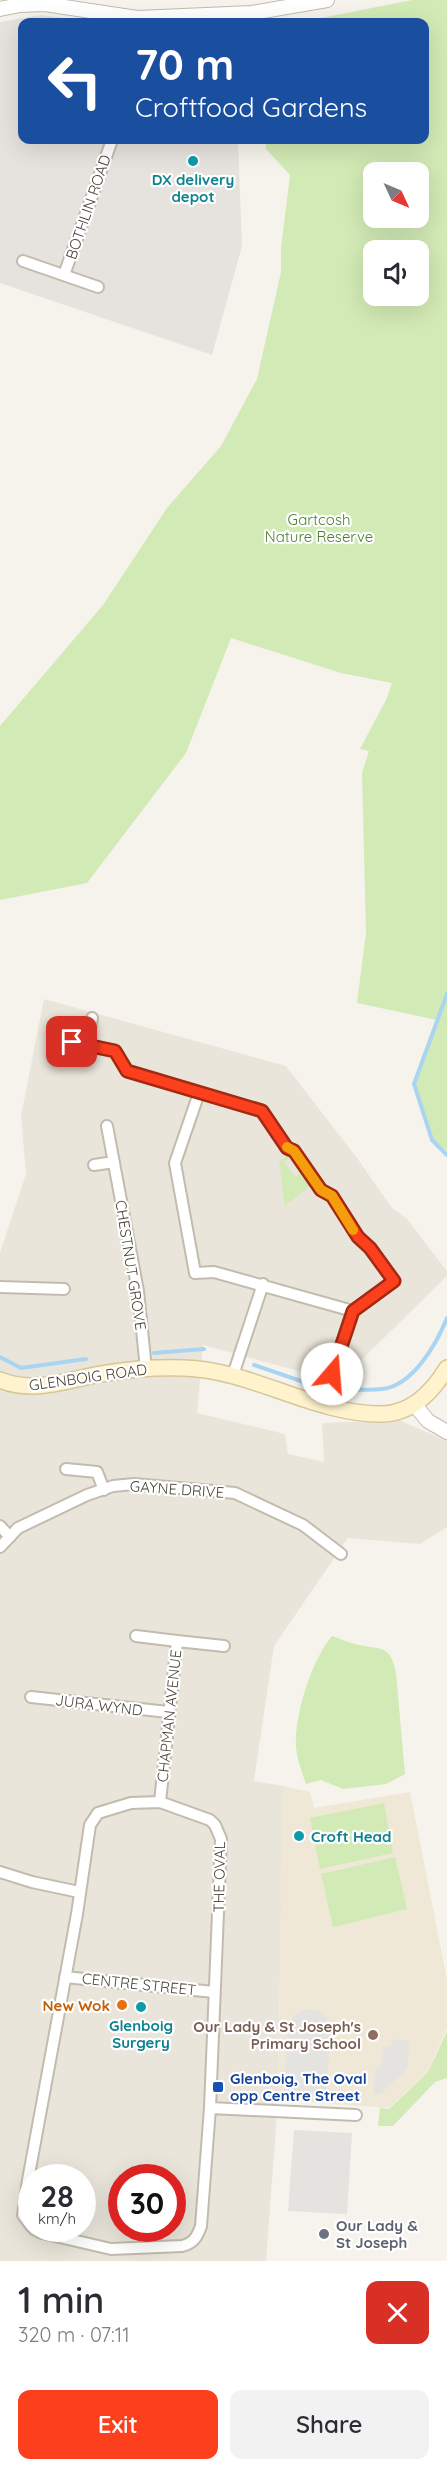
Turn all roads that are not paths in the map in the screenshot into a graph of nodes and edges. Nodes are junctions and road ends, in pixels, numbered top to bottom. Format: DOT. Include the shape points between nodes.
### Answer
graph roads {
  1 [pos="6,0"];
  2 [pos="327,0"];
  3 [pos="41,2"];
  4 [pos="0,8"];
  5 [pos="126,18"];
  6 [pos="170,18"];
  7 [pos="111,144"];
  8 [pos="23,261"];
  9 [pos="64,275"];
  10 [pos="98,286"];
  11 [pos="92,1018"];
  12 [pos="64,1040"];
  13 [pos="87,1045"];
  14 [pos="199,1093"];
  15 [pos="107,1126"];
  16 [pos="114,1162"];
  17 [pos="94,1165"];
  18 [pos="263,1284"];
  19 [pos="0,1287"];
  20 [pos="64,1289"];
  21 [pos="353,1311"];
  22 [pos="447,1368"];
  23 [pos="146,1369"];
  24 [pos="332,1374"];
  25 [pos="233,1375"];
  26 [pos="0,1380"];
  27 [pos="414,1404"];
  28 [pos="447,1432"];
  29 [pos="66,1469"];
  30 [pos="104,1490"];
  31 [pos="0,1526"];
  32 [pos="10,1536"];
  33 [pos="0,1547"];
  34 [pos="341,1554"];
  35 [pos="136,1635"];
  36 [pos="177,1641"];
  37 [pos="224,1646"];
  38 [pos="30,1697"];
  39 [pos="168,1712"];
  40 [pos="160,1802"];
  41 [pos="0,1872"];
  42 [pos="79,1892"];
  43 [pos="65,1977"];
  44 [pos="214,1992"];
  45 [pos="210,2108"];
  46 [pos="356,2115"];
  47 [pos="32,2164"];
  48 [pos="81,2242"];
  49 [pos="111,2249"];
  50 [pos="109,2261"];
  1 -- 4 [label="street"];
  2 -- 6 [label="street" via="252,13"];
  3 -- 4 [label="street"];
  3 -- 5 [label="street"];
  7 -- 9 [label="street, BOTHLIN ROAD"];
  8 -- 9 [label="street, BOTHLIN ROAD"];
  9 -- 10 [label="street, BOTHLIN ROAD"];
  11 -- 13 [label="street"];
  12 -- 13 [label="street"];
  13 -- 14 [label="street" via="115,1051 127,1071"];
  14 -- 18 [label="street" via="175,1163 195,1273 214,1272"];
  14 -- 21 [label="street" via="262,1111 321,1190 332,1196 358,1237 394,1281"];
  15 -- 16 [label="street, CHESTNUT GROVE"];
  16 -- 17 [label="street"];
  16 -- 23 [label="street, CHESTNUT GROVE" via="138,1291"];
  18 -- 21 [label="street"];
  18 -- 25 [label="street"];
  19 -- 20 [label="street"];
  21 -- 24 [label="street"];
  22 -- 27 [label="main road" via="434,1390"];
  23 -- 25 [label="main road, GLENBOIG ROAD" via="186,1368"];
  23 -- 26 [label="main road, GLENBOIG ROAD" via="40,1386 24,1387"];
  25 -- 27 [label="main road, GLENBOIG ROAD" via="343,1409 382,1414"];
  27 -- 28 [label="street" via="428,1421"];
  29 -- 30 [label="street" via="97,1472"];
  30 -- 32 [label="street, GAYNE DRIVE" via="18,1528"];
  30 -- 34 [label="street, GAYNE DRIVE" via="134,1484 235,1493 303,1525"];
  31 -- 32 [label="street"];
  32 -- 33 [label="street, GAYNE DRIVE"];
  35 -- 36 [label="street"];
  36 -- 37 [label="street, CHAPMAN AVENUE"];
  36 -- 39 [label="street, CHAPMAN AVENUE"];
  38 -- 39 [label="street, JURA WYND"];
  39 -- 40 [label="street, CHAPMAN AVENUE"];
  40 -- 42 [label="street, THE OVAL" via="131,1803 98,1813 90,1825"];
  40 -- 44 [label="street, THE OVAL" via="210,1820 221,1839"];
  41 -- 42 [label="street"];
  42 -- 43 [label="street, THE OVAL"];
  43 -- 44 [label="street, CENTRE STREET"];
  43 -- 47 [label="street, THE OVAL"];
  44 -- 45 [label="street, THE OVAL"];
  45 -- 46 [label="street"];
  45 -- 49 [label="street, THE OVAL" via="198,2235 182,2246"];
  48 -- 49 [label="street, THE OVAL"];
  49 -- 50 [label="street"];
}
